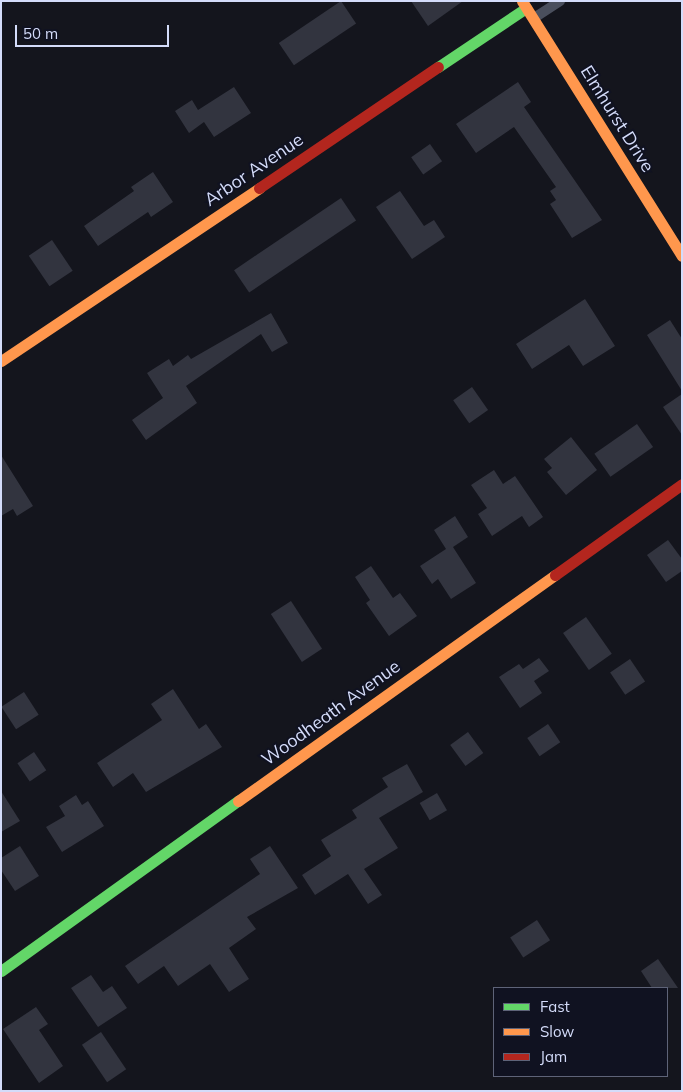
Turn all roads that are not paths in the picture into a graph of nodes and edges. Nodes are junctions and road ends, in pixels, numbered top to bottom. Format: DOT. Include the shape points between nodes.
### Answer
graph roads {
  1 [pos="560,1"];
  2 [pos="524,4"];
  3 [pos="534,19"];
  4 [pos="682,256"];
  5 [pos="1,361"];
  6 [pos="682,484"];
  7 [pos="1,971"];
  1 -- 3 [label="lane"];
  2 -- 3 [label="street, Elmhurst Drive"];
  2 -- 5 [label="street, Arbor Avenue"];
  3 -- 4 [label="street, Elmhurst Drive"];
  6 -- 7 [label="street, Woodheath Avenue"];
}
